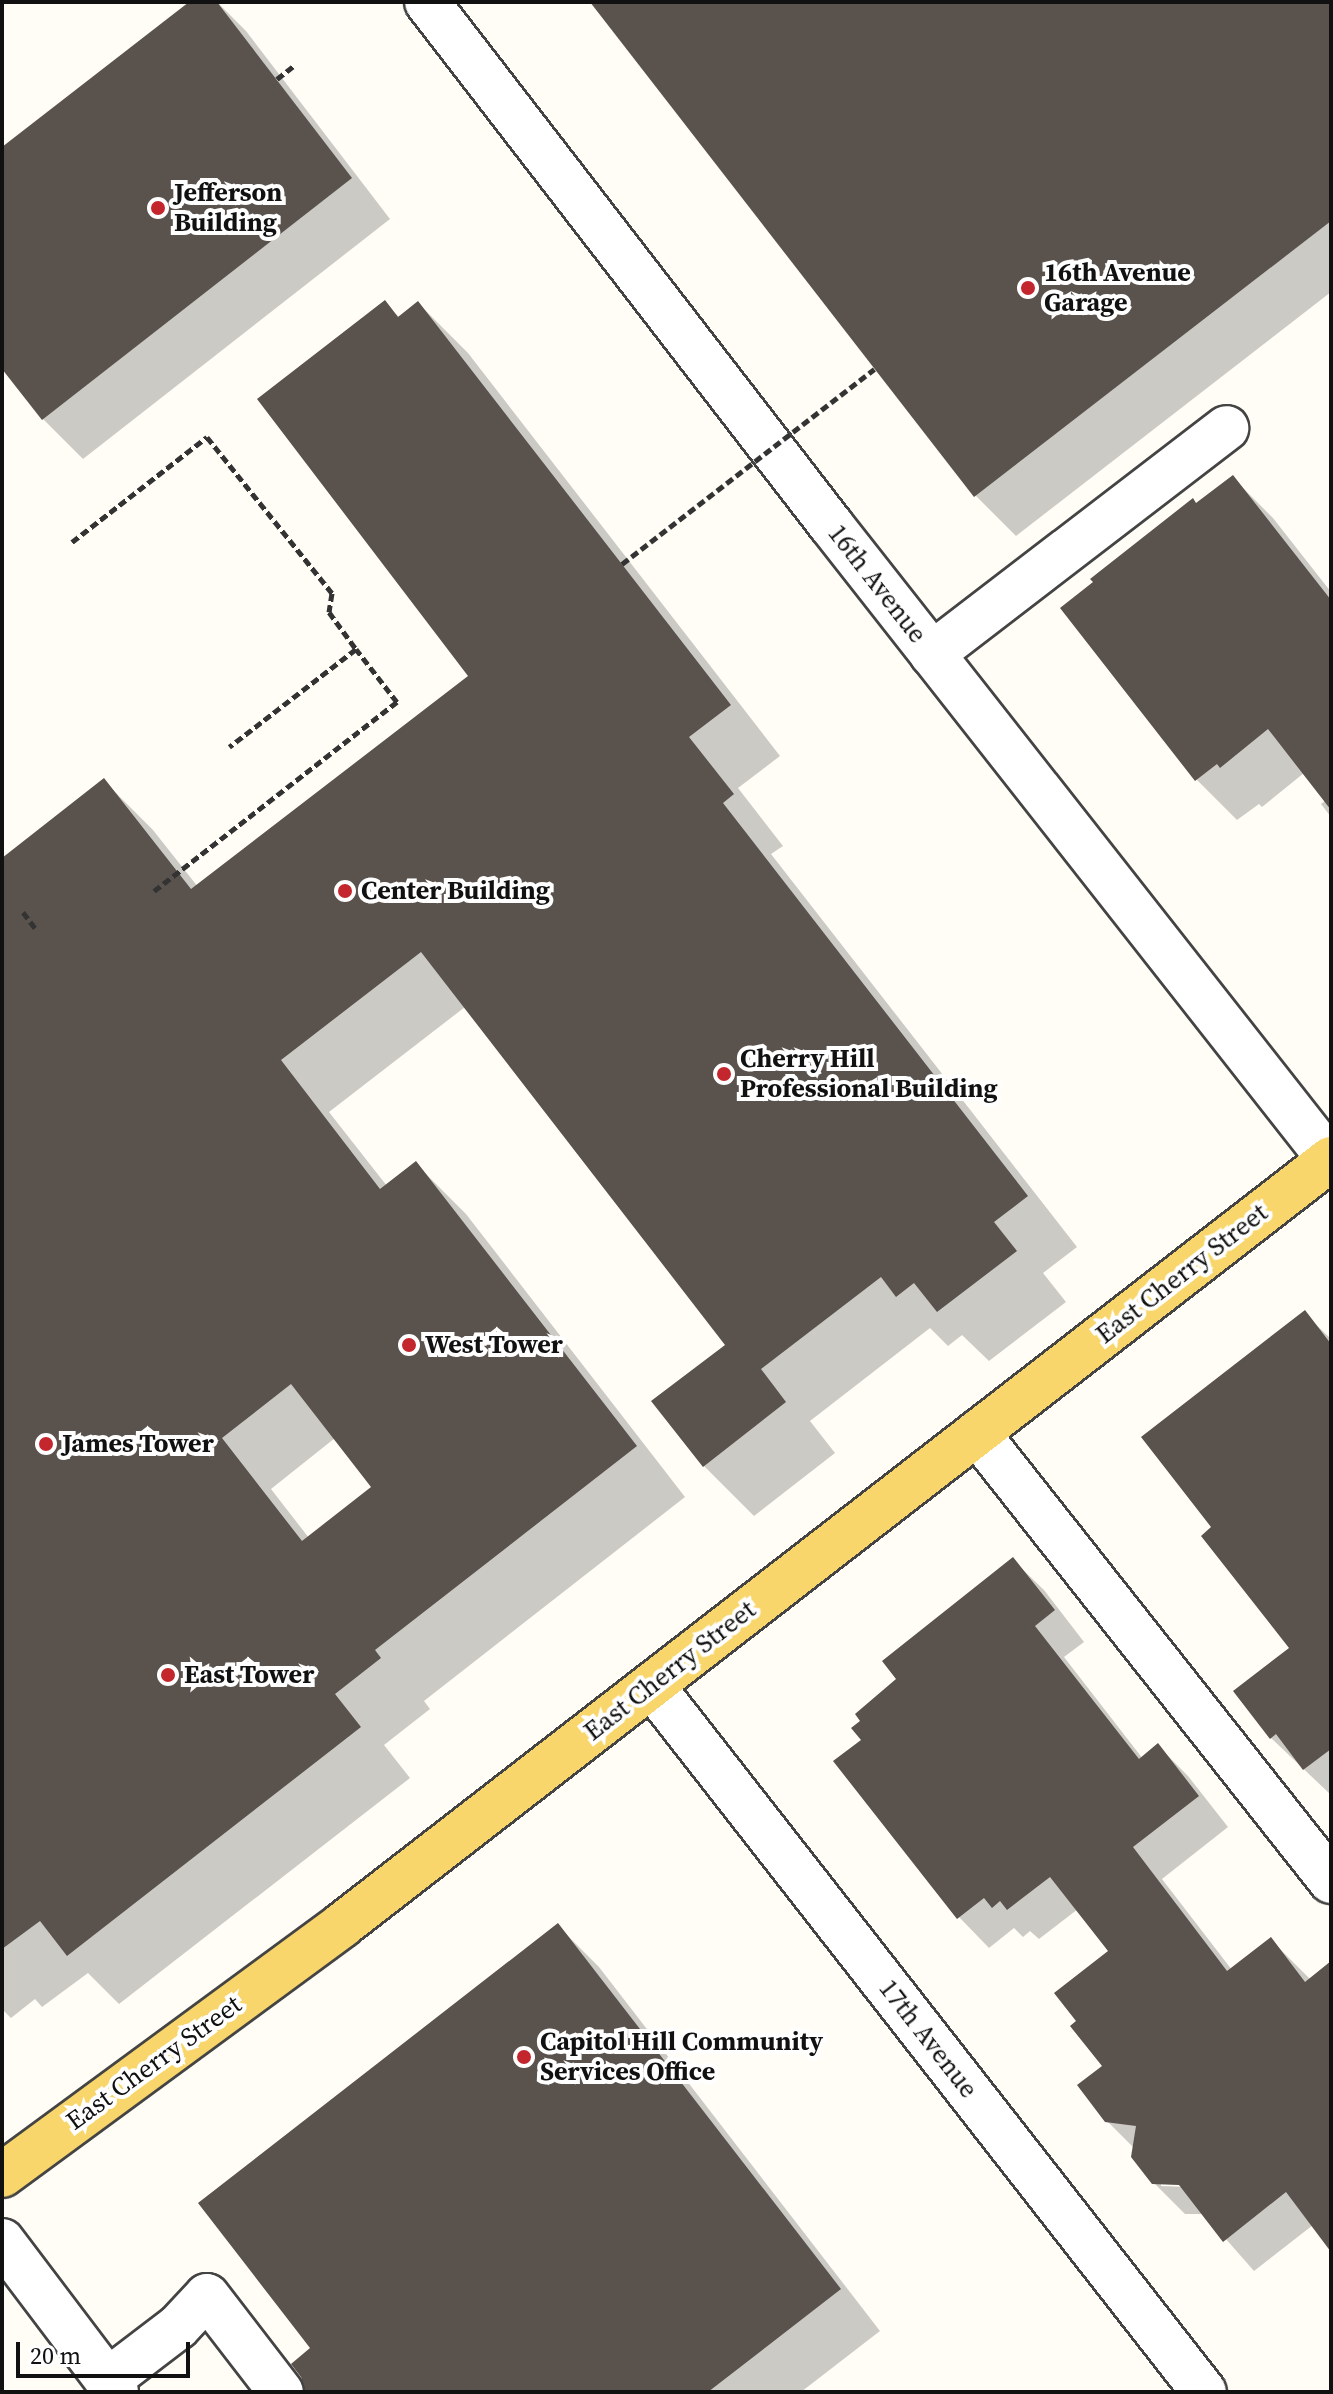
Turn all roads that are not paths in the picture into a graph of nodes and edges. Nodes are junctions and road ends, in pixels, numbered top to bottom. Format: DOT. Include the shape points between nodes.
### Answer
graph roads {
  1 [pos="427,2"];
  2 [pos="1226,428"];
  3 [pos="932,654"];
  4 [pos="1331,1160"];
  5 [pos="977,1433"];
  6 [pos="652,1686"];
  7 [pos="1331,1881"];
  8 [pos="2,2175"];
  9 [pos="2,2241"];
  10 [pos="111,2387"];
  11 [pos="281,2392"];
  12 [pos="1204,2392"];
  1 -- 3 [label="street, 16th Avenue"];
  2 -- 3 [label="street"];
  3 -- 4 [label="street, 16th Avenue"];
  4 -- 5 [label="main road, East Cherry Street"];
  5 -- 6 [label="main road, East Cherry Street"];
  5 -- 7 [label="street"];
  6 -- 8 [label="main road, East Cherry Street" via="342,1925"];
  6 -- 12 [label="street, 17th Avenue"];
  9 -- 10 [label="street"];
  10 -- 11 [label="street" via="207,2296"];
}
